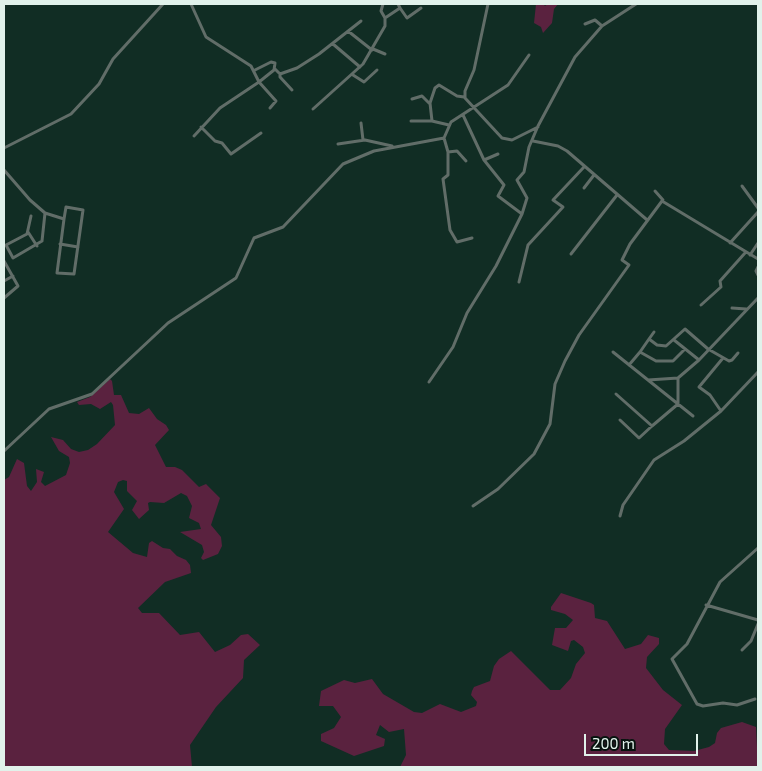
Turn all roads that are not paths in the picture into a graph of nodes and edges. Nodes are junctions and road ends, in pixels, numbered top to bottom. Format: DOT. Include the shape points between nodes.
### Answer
graph roads {
  1 [pos="163,4"];
  2 [pos="191,4"];
  3 [pos="383,4"];
  4 [pos="398,4"];
  5 [pos="488,4"];
  6 [pos="636,4"];
  7 [pos="400,8"];
  8 [pos="421,8"];
  9 [pos="385,18"];
  10 [pos="361,21"];
  11 [pos="585,24"];
  12 [pos="602,26"];
  13 [pos="348,31"];
  14 [pos="332,44"];
  15 [pos="373,50"];
  16 [pos="385,54"];
  17 [pos="529,55"];
  18 [pos="360,67"];
  19 [pos="275,69"];
  20 [pos="255,70"];
  21 [pos="377,70"];
  22 [pos="280,74"];
  23 [pos="353,75"];
  24 [pos="259,82"];
  25 [pos="292,90"];
  26 [pos="464,97"];
  27 [pos="412,99"];
  28 [pos="430,103"];
  29 [pos="270,108"];
  30 [pos="313,109"];
  31 [pos="473,109"];
  32 [pos="463,115"];
  33 [pos="411,121"];
  34 [pos="432,121"];
  35 [pos="361,123"];
  36 [pos="449,125"];
  37 [pos="538,126"];
  38 [pos="201,128"];
  39 [pos="260,133"];
  40 [pos="194,136"];
  41 [pos="444,138"];
  42 [pos="363,140"];
  43 [pos="534,141"];
  44 [pos="338,144"];
  45 [pos="392,146"];
  46 [pos="4,148"];
  47 [pos="448,152"];
  48 [pos="498,154"];
  49 [pos="484,160"];
  50 [pos="466,162"];
  51 [pos="584,167"];
  52 [pos="4,170"];
  53 [pos="594,175"];
  54 [pos="742,186"];
  55 [pos="584,188"];
  56 [pos="654,191"];
  57 [pos="616,195"];
  58 [pos="663,200"];
  59 [pos="758,208"];
  60 [pos="758,212"];
  61 [pos="45,213"];
  62 [pos="522,214"];
  63 [pos="31,216"];
  64 [pos="64,219"];
  65 [pos="646,219"];
  66 [pos="28,232"];
  67 [pos="472,238"];
  68 [pos="730,243"];
  69 [pos="758,243"];
  70 [pos="60,244"];
  71 [pos="37,246"];
  72 [pos="78,247"];
  73 [pos="745,252"];
  74 [pos="571,254"];
  75 [pos="750,255"];
  76 [pos="758,259"];
  77 [pos="4,263"];
  78 [pos="758,267"];
  79 [pos="758,275"];
  80 [pos="13,276"];
  81 [pos="4,281"];
  82 [pos="519,282"];
  83 [pos="4,298"];
  84 [pos="758,298"];
  85 [pos="701,305"];
  86 [pos="732,308"];
  87 [pos="746,310"];
  88 [pos="654,332"];
  89 [pos="649,339"];
  90 [pos="674,340"];
  91 [pos="708,349"];
  92 [pos="686,350"];
  93 [pos="613,352"];
  94 [pos="640,352"];
  95 [pos="738,353"];
  96 [pos="723,358"];
  97 [pos="699,360"];
  98 [pos="629,366"];
  99 [pos="758,372"];
  100 [pos="678,378"];
  101 [pos="648,380"];
  102 [pos="429,382"];
  103 [pos="616,394"];
  104 [pos="678,404"];
  105 [pos="721,411"];
  106 [pos="693,416"];
  107 [pos="620,420"];
  108 [pos="652,426"];
  109 [pos="4,451"];
  110 [pos="473,506"];
  111 [pos="620,516"];
  112 [pos="758,548"];
  113 [pos="706,606"];
  114 [pos="758,620"];
  115 [pos="758,624"];
  116 [pos="742,650"];
  117 [pos="755,699"];
  1 -- 46 [label="street" via="71,114"];
  2 -- 20 [label="street" via="206,36"];
  3 -- 9 [label="street" via="381,11"];
  4 -- 7 [label="street"];
  5 -- 26 [label="street" via="474,70"];
  6 -- 12 [label="street"];
  7 -- 8 [label="street" via="407,18"];
  7 -- 9 [label="street"];
  9 -- 15 [label="street" via="385,26"];
  10 -- 13 [label="street"];
  11 -- 12 [label="street" via="594,20"];
  12 -- 37 [label="street" via="575,57"];
  13 -- 14 [label="street"];
  13 -- 15 [label="street"];
  14 -- 18 [label="street"];
  14 -- 22 [label="street" via="297,68"];
  15 -- 16 [label="street"];
  15 -- 18 [label="street"];
  17 -- 31 [label="street" via="508,85"];
  18 -- 23 [label="street"];
  19 -- 20 [label="street" via="271,62"];
  19 -- 22 [label="street"];
  19 -- 24 [label="street"];
  20 -- 24 [label="street"];
  21 -- 23 [label="street" via="364,82"];
  22 -- 25 [label="street"];
  23 -- 30 [label="street"];
  24 -- 29 [label="street" via="276,101"];
  24 -- 38 [label="street" via="224,104"];
  26 -- 28 [label="street" via="438,85"];
  26 -- 31 [label="street"];
  27 -- 28 [label="street" via="422,96"];
  28 -- 34 [label="street"];
  31 -- 32 [label="street"];
  31 -- 37 [label="street" via="506,139 512,140"];
  32 -- 36 [label="street"];
  32 -- 49 [label="street"];
  33 -- 34 [label="street"];
  34 -- 36 [label="street"];
  35 -- 42 [label="street"];
  36 -- 41 [label="street"];
  37 -- 43 [label="street"];
  38 -- 39 [label="street" via="231,154"];
  38 -- 40 [label="street"];
  41 -- 45 [label="street"];
  41 -- 47 [label="street"];
  42 -- 44 [label="street"];
  42 -- 45 [label="street"];
  43 -- 51 [label="street" via="561,148"];
  43 -- 62 [label="street" via="529,147 524,172 517,181 527,198"];
  45 -- 109 [label="street" via="343,164 283,227 254,238 236,278 168,323 92,394 49,409"];
  47 -- 50 [label="street" via="457,151"];
  47 -- 67 [label="street" via="448,175 444,179 450,230 458,242"];
  48 -- 49 [label="street"];
  49 -- 62 [label="street" via="504,185 498,196"];
  51 -- 53 [label="street"];
  51 -- 82 [label="street" via="553,200 562,208 528,245"];
  52 -- 61 [label="street"];
  53 -- 55 [label="street"];
  53 -- 57 [label="street"];
  54 -- 59 [label="street"];
  56 -- 58 [label="street"];
  57 -- 65 [label="street"];
  57 -- 74 [label="street"];
  58 -- 65 [label="street"];
  58 -- 68 [label="street"];
  60 -- 68 [label="street"];
  61 -- 64 [label="street"];
  61 -- 71 [label="street" via="42,241"];
  62 -- 102 [label="street" via="496,266 467,313 453,347"];
  63 -- 66 [label="street"];
  64 -- 70 [label="street"];
  64 -- 72 [label="street" via="66,207 83,210"];
  65 -- 110 [label="street" via="622,260 629,265 579,334 562,368 555,385 550,424 534,454 498,489"];
  66 -- 71 [label="street"];
  66 -- 71 [label="street" via="6,245 12,257"];
  68 -- 73 [label="street"];
  69 -- 75 [label="street"];
  70 -- 72 [label="street"];
  70 -- 72 [label="street" via="56,273 74,274"];
  73 -- 75 [label="street"];
  73 -- 85 [label="street" via="720,281 721,287"];
  75 -- 76 [label="street"];
  77 -- 80 [label="street"];
  78 -- 79 [label="street"];
  80 -- 81 [label="street"];
  80 -- 83 [label="street" via="18,287"];
  84 -- 87 [label="street"];
  86 -- 87 [label="street"];
  87 -- 91 [label="street"];
  88 -- 89 [label="street"];
  89 -- 90 [label="street" via="662,346"];
  89 -- 94 [label="street"];
  90 -- 91 [label="street" via="686,330"];
  90 -- 92 [label="street"];
  91 -- 96 [label="street"];
  91 -- 97 [label="street"];
  92 -- 94 [label="street" via="673,362 656,361"];
  92 -- 97 [label="street"];
  93 -- 98 [label="street"];
  94 -- 98 [label="street"];
  95 -- 96 [label="street" via="730,361"];
  96 -- 105 [label="street" via="699,387 710,395"];
  97 -- 100 [label="street"];
  98 -- 101 [label="street"];
  99 -- 105 [label="street"];
  100 -- 101 [label="street"];
  100 -- 104 [label="street"];
  101 -- 104 [label="street"];
  103 -- 108 [label="street"];
  104 -- 106 [label="street"];
  104 -- 108 [label="street"];
  105 -- 111 [label="street" via="654,460 623,505"];
  107 -- 108 [label="street" via="639,438"];
  112 -- 113 [label="street" via="728,574"];
  113 -- 114 [label="street"];
  113 -- 117 [label="street" via="687,644 672,659 685,685 700,706 723,703 736,706"];
  115 -- 116 [label="street" via="751,641"];
}
